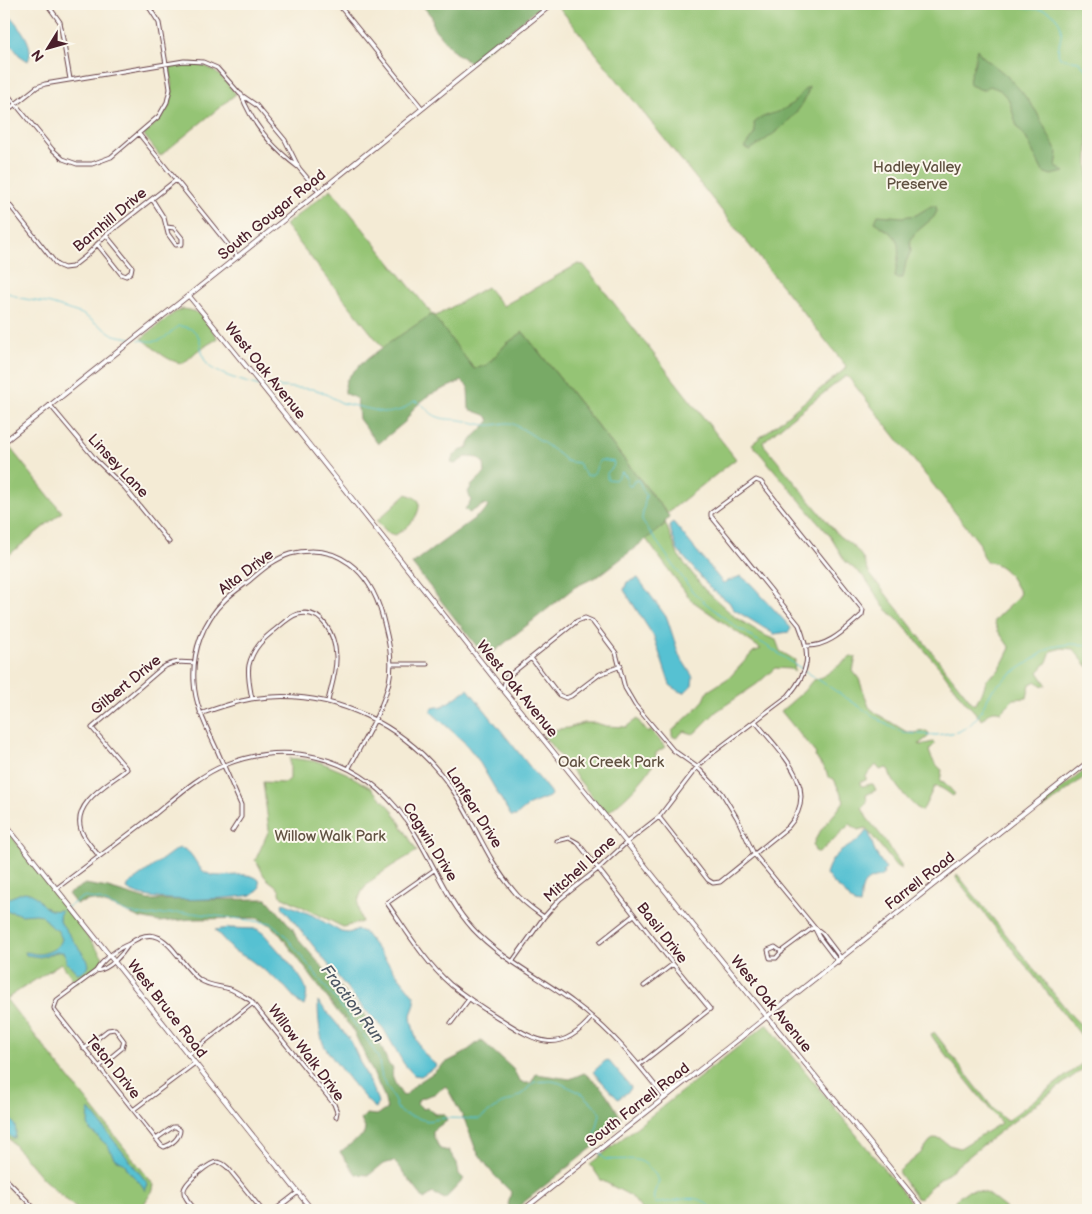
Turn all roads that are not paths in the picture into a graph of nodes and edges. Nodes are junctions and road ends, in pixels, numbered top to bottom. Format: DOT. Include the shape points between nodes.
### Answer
graph roads {
  1 [pos="47,4"];
  2 [pos="147,4"];
  3 [pos="338,4"];
  4 [pos="552,4"];
  5 [pos="166,64"];
  6 [pos="70,79"];
  7 [pos="4,90"];
  8 [pos="240,94"];
  9 [pos="15,104"];
  10 [pos="422,108"];
  11 [pos="4,114"];
  12 [pos="139,134"];
  13 [pos="299,168"];
  14 [pos="176,180"];
  15 [pos="319,192"];
  16 [pos="4,198"];
  17 [pos="152,199"];
  18 [pos="167,227"];
  19 [pos="106,235"];
  20 [pos="97,244"];
  21 [pos="238,257"];
  22 [pos="189,296"];
  23 [pos="50,406"];
  24 [pos="4,442"];
  25 [pos="169,542"];
  26 [pos="806,646"];
  27 [pos="531,658"];
  28 [pos="194,663"];
  29 [pos="392,664"];
  30 [pos="427,664"];
  31 [pos="621,666"];
  32 [pos="494,678"];
  33 [pos="506,678"];
  34 [pos="503,690"];
  35 [pos="252,699"];
  36 [pos="328,702"];
  37 [pos="200,714"];
  38 [pos="375,719"];
  39 [pos="754,721"];
  40 [pos="1088,762"];
  41 [pos="224,766"];
  42 [pos="697,767"];
  43 [pos="349,768"];
  44 [pos="659,817"];
  45 [pos="4,823"];
  46 [pos="232,832"];
  47 [pos="557,841"];
  48 [pos="627,842"];
  49 [pos="754,854"];
  50 [pos="99,856"];
  51 [pos="598,869"];
  52 [pos="434,870"];
  53 [pos="57,888"];
  54 [pos="634,915"];
  55 [pos="544,917"];
  56 [pos="814,927"];
  57 [pos="600,942"];
  58 [pos="129,944"];
  59 [pos="782,952"];
  60 [pos="110,956"];
  61 [pos="839,960"];
  62 [pos="114,961"];
  63 [pos="512,962"];
  64 [pos="673,964"];
  65 [pos="96,971"];
  66 [pos="644,986"];
  67 [pos="469,999"];
  68 [pos="253,1003"];
  69 [pos="592,1017"];
  70 [pos="767,1018"];
  71 [pos="451,1022"];
  72 [pos="84,1049"];
  73 [pos="188,1054"];
  74 [pos="195,1063"];
  75 [pos="639,1065"];
  76 [pos="99,1067"];
  77 [pos="665,1098"];
  78 [pos="133,1110"];
  79 [pos="336,1117"];
  80 [pos="156,1139"];
  81 [pos="4,1177"];
  82 [pos="297,1193"];
  83 [pos="36,1210"];
  84 [pos="196,1210"];
  85 [pos="262,1210"];
  86 [pos="274,1210"];
  87 [pos="312,1210"];
  88 [pos="523,1210"];
  89 [pos="924,1210"];
  1 -- 6 [label="street" via="60,22"];
  2 -- 5 [label="street" via="159,23"];
  3 -- 10 [label="street"];
  4 -- 10 [label="street, South Gougar Road"];
  5 -- 6 [label="street"];
  5 -- 8 [label="street" via="192,60 209,64 224,74"];
  5 -- 12 [label="street" via="170,89 167,102 159,116"];
  6 -- 9 [label="street" via="37,87"];
  7 -- 9 [label="street"];
  8 -- 13 [label="street" via="259,128 281,154"];
  8 -- 13 [label="street" via="256,105 285,140"];
  9 -- 11 [label="street"];
  9 -- 12 [label="street" via="57,155 77,164 105,160"];
  10 -- 15 [label="street, South Gougar Road"];
  12 -- 14 [label="street"];
  13 -- 15 [label="street"];
  14 -- 17 [label="street, Barnhill Drive"];
  14 -- 21 [label="street"];
  15 -- 21 [label="street, South Gougar Road"];
  16 -- 20 [label="street, Barnhill Drive" via="57,265 72,267"];
  17 -- 18 [label="street" via="162,212"];
  17 -- 19 [label="street, Barnhill Drive"];
  18 -- 18 [label="street" via="166,231 176,245 182,244 182,238 174,228"];
  19 -- 20 [label="street, Barnhill Drive"];
  19 -- 20 [label="street" via="132,267 131,272 126,276 121,274"];
  21 -- 22 [label="street, South Gougar Road"];
  22 -- 23 [label="street, South Gougar Road"];
  22 -- 32 [label="street, West Oak Avenue"];
  23 -- 24 [label="street, South Gougar Road"];
  23 -- 25 [label="street, Linsey Lane"];
  26 -- 26 [label="street" via="798,625 711,513 756,480 761,482 863,610 862,615 835,638 820,645"];
  26 -- 39 [label="street, Mitchell Lane" via="806,669 798,685"];
  27 -- 31 [label="street" via="559,694 566,698 600,674"];
  27 -- 31 [label="street" via="585,618 592,621 612,646"];
  27 -- 33 [label="street"];
  28 -- 29 [label="street, Alta Drive" via="199,638 225,599 271,563 308,551 345,561 360,571 370,584 378,599"];
  28 -- 37 [label="street, Alta Drive"];
  28 -- 50 [label="street, Gilbert Drive" via="178,661 162,668 92,728 127,769 89,799 81,810 82,832"];
  29 -- 30 [label="street"];
  29 -- 38 [label="street, Alta Drive" via="389,683"];
  31 -- 42 [label="street" via="626,688 635,705 673,750"];
  32 -- 33 [label="street"];
  32 -- 34 [label="street, West Oak Avenue"];
  33 -- 34 [label="street"];
  34 -- 48 [label="street, West Oak Avenue"];
  35 -- 36 [label="street, Lanfear Drive" via="278,697"];
  35 -- 36 [label="street" via="249,665 262,640 289,618 311,614 322,619 329,630 336,656"];
  35 -- 37 [label="street, Lanfear Drive"];
  36 -- 38 [label="street, Lanfear Drive"];
  37 -- 41 [label="street, Alta Drive"];
  38 -- 43 [label="street, Alta Drive"];
  38 -- 55 [label="street, Lanfear Drive" via="398,733 430,761 455,793 513,891"];
  39 -- 42 [label="street, Mitchell Lane"];
  39 -- 49 [label="street" via="793,769 800,783 802,798 796,818"];
  40 -- 61 [label="street, Farrell Road"];
  41 -- 43 [label="street, Cagwin Drive" via="245,758 289,754 329,760"];
  41 -- 46 [label="street, Alta Drive" via="241,805 241,817"];
  41 -- 50 [label="street, Cagwin Drive" via="190,786"];
  42 -- 44 [label="street, Mitchell Lane"];
  42 -- 49 [label="street" via="722,792"];
  43 -- 52 [label="street, Cagwin Drive" via="371,782 398,809"];
  44 -- 48 [label="street, Mitchell Lane"];
  44 -- 49 [label="street" via="713,883 720,882"];
  45 -- 53 [label="street, West Bruce Road"];
  47 -- 51 [label="street, Basil Drive" via="569,838 578,843"];
  48 -- 51 [label="street, Mitchell Lane"];
  48 -- 70 [label="street, West Oak Avenue"];
  49 -- 56 [label="street"];
  50 -- 53 [label="street, Cagwin Drive"];
  51 -- 54 [label="street, Basil Drive"];
  51 -- 55 [label="street, Mitchell Lane" via="560,898"];
  52 -- 63 [label="street, Cagwin Drive" via="471,926"];
  52 -- 67 [label="street" via="387,904 427,959"];
  53 -- 60 [label="street, West Bruce Road"];
  54 -- 57 [label="street"];
  54 -- 64 [label="street, Basil Drive"];
  55 -- 63 [label="street, Mitchell Lane"];
  56 -- 59 [label="street"];
  56 -- 61 [label="street" via="822,933"];
  58 -- 60 [label="street, Willow Walk Drive"];
  58 -- 62 [label="street, Willow Walk Drive"];
  58 -- 68 [label="street, Willow Walk Drive" via="139,936 161,938 188,970 201,980 239,993"];
  59 -- 59 [label="street" via="771,947 768,955 776,958"];
  60 -- 62 [label="street, West Bruce Road"];
  60 -- 65 [label="street, Willow Walk Drive"];
  61 -- 70 [label="street, Farrell Road"];
  62 -- 65 [label="street, Willow Walk Drive"];
  62 -- 73 [label="street, West Bruce Road"];
  63 -- 69 [label="street, Cagwin Drive"];
  64 -- 66 [label="street"];
  64 -- 75 [label="street, Basil Drive" via="710,1009"];
  65 -- 72 [label="street, Teton Drive" via="57,1000 54,1008"];
  67 -- 69 [label="street" via="539,1040 567,1039"];
  67 -- 71 [label="street"];
  68 -- 73 [label="street, Willow Walk Drive"];
  68 -- 79 [label="street, Willow Walk Drive" via="334,1104"];
  69 -- 75 [label="street, Cagwin Drive" via="620,1042"];
  70 -- 77 [label="street, South Farrell Road"];
  70 -- 89 [label="street, West Oak Avenue"];
  72 -- 76 [label="street, Teton Drive"];
  72 -- 76 [label="street" via="108,1030 115,1029 125,1045"];
  73 -- 74 [label="street, West Bruce Road"];
  74 -- 78 [label="street"];
  74 -- 82 [label="street, West Bruce Road"];
  75 -- 77 [label="street, Cagwin Drive"];
  76 -- 78 [label="street, Teton Drive"];
  77 -- 88 [label="street, South Farrell Road"];
  78 -- 80 [label="street, Teton Drive"];
  80 -- 80 [label="street" via="164,1147 168,1146 178,1137 180,1130 173,1127"];
  81 -- 83 [label="street"];
  82 -- 86 [label="street"];
  82 -- 87 [label="street, West Bruce Road"];
  84 -- 85 [label="street" via="184,1190 189,1181 208,1166 219,1162 228,1168"];
}
